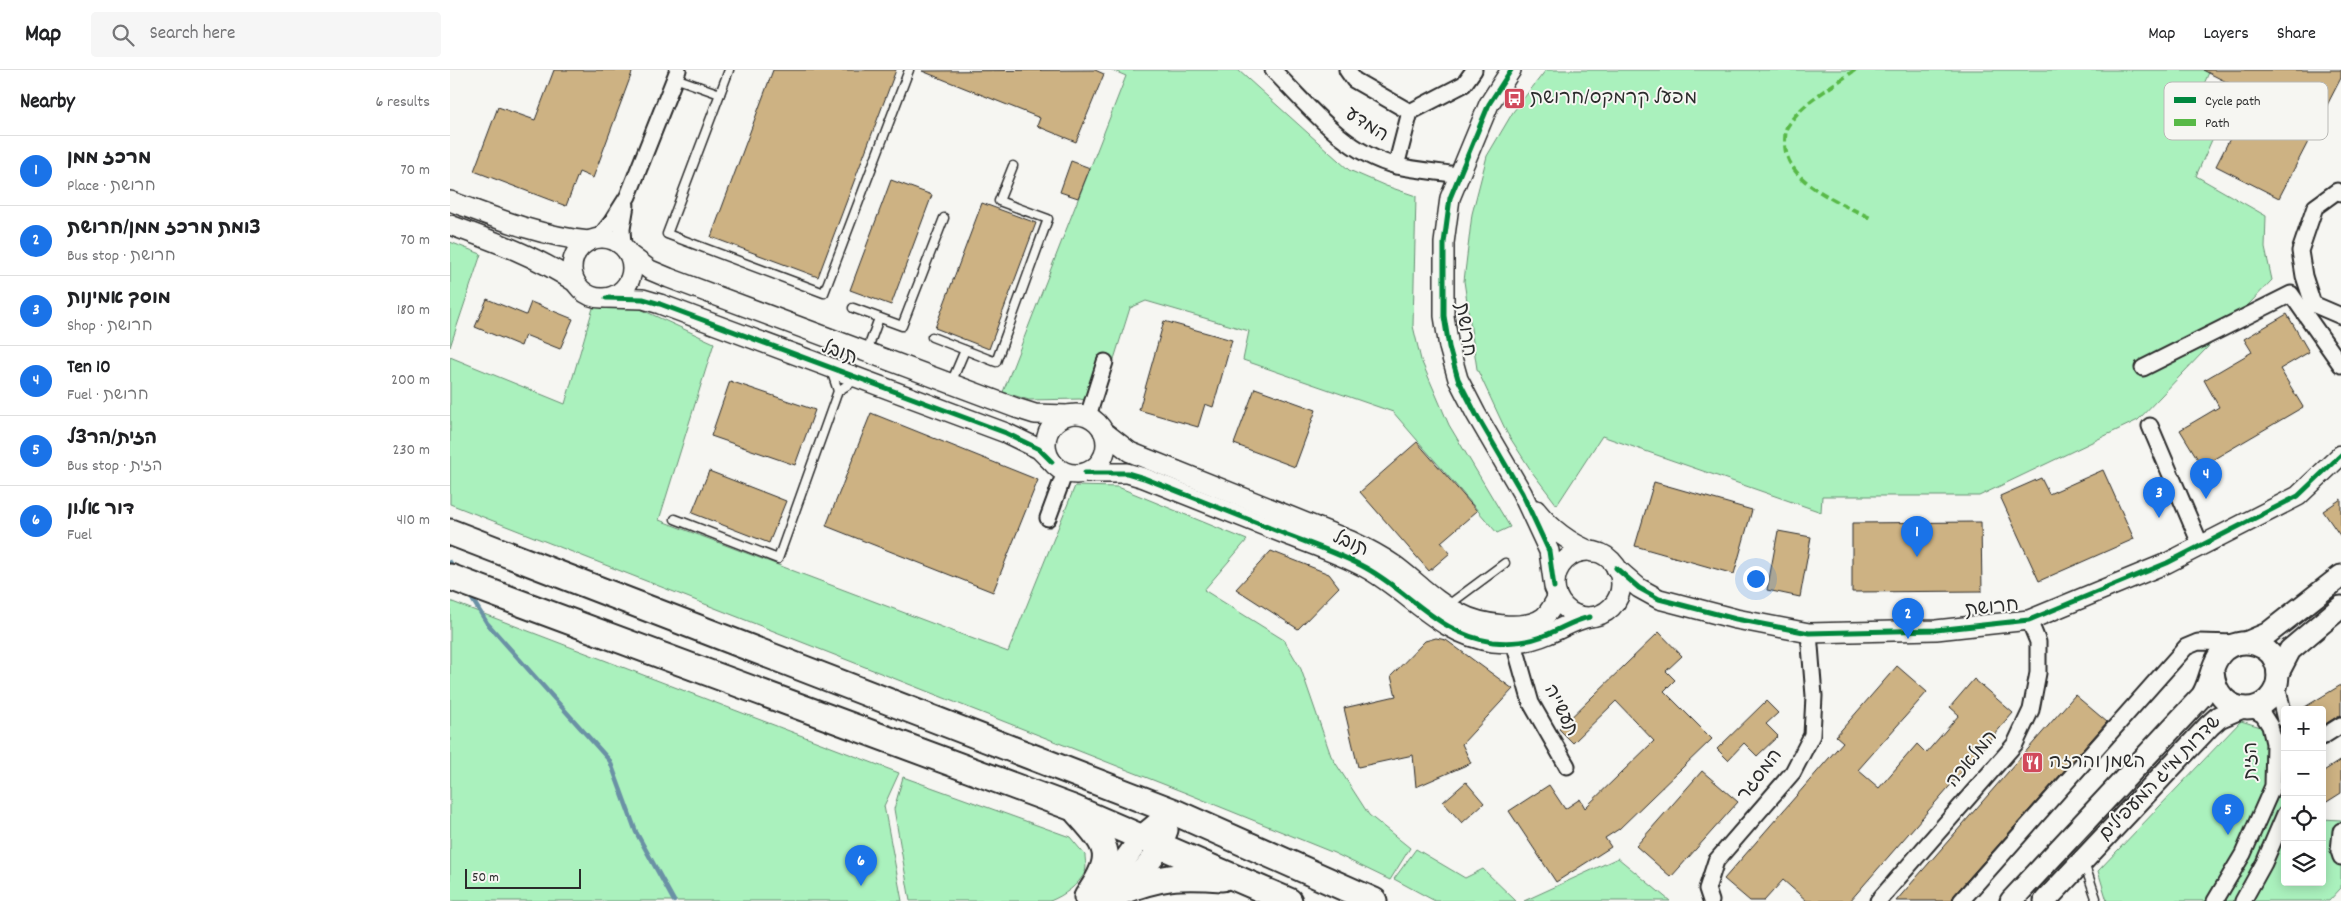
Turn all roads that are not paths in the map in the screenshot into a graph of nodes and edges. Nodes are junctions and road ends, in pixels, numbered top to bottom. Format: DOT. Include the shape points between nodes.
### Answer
graph roads {
  1 [pos="729,70"];
  2 [pos="909,70"];
  3 [pos="1273,70"];
  4 [pos="1347,70"];
  5 [pos="1474,70"];
  6 [pos="1511,70"];
  7 [pos="676,74"];
  8 [pos="720,94"];
  9 [pos="1410,112"];
  10 [pos="1013,166"];
  11 [pos="1396,166"];
  12 [pos="1458,175"];
  13 [pos="2341,193"];
  14 [pos="628,196"];
  15 [pos="450,201"];
  16 [pos="944,218"];
  17 [pos="450,225"];
  18 [pos="594,239"];
  19 [pos="627,250"];
  20 [pos="575,282"];
  21 [pos="606,298"];
  22 [pos="853,308"];
  23 [pos="2341,316"];
  24 [pos="880,318"];
  25 [pos="932,337"];
  26 [pos="965,350"];
  27 [pos="867,352"];
  28 [pos="1106,362"];
  29 [pos="2341,365"];
  30 [pos="830,367"];
  31 [pos="2143,368"];
  32 [pos="860,378"];
  33 [pos="951,384"];
  34 [pos="838,392"];
  35 [pos="1067,415"];
  36 [pos="1088,416"];
  37 [pos="2150,426"];
  38 [pos="1103,431"];
  39 [pos="2341,455"];
  40 [pos="1058,467"];
  41 [pos="1085,473"];
  42 [pos="1522,493"];
  43 [pos="1048,518"];
  44 [pos="675,519"];
  45 [pos="450,532"];
  46 [pos="2201,546"];
  47 [pos="1593,552"];
  48 [pos="1505,563"];
  49 [pos="1616,568"];
  50 [pos="2341,576"];
  51 [pos="450,577"];
  52 [pos="1556,592"];
  53 [pos="1659,599"];
  54 [pos="1448,606"];
  55 [pos="2341,607"];
  56 [pos="1609,610"];
  57 [pos="1590,617"];
  58 [pos="2029,620"];
  59 [pos="1809,633"];
  60 [pos="1514,643"];
  61 [pos="2242,643"];
  62 [pos="2213,671"];
  63 [pos="2278,679"];
  64 [pos="2283,706"];
  65 [pos="2245,707"];
  66 [pos="2341,725"];
  67 [pos="2326,734"];
  68 [pos="1567,766"];
  69 [pos="1073,808"];
  70 [pos="1172,811"];
  71 [pos="2281,823"];
  72 [pos="2341,831"];
  73 [pos="1152,841"];
  74 [pos="2341,857"];
  75 [pos="2083,860"];
  76 [pos="1243,880"];
  77 [pos="1098,898"];
  78 [pos="1289,901"];
  79 [pos="1374,901"];
  80 [pos="1711,901"];
  81 [pos="1878,901"];
  82 [pos="1961,901"];
  83 [pos="2011,901"];
  84 [pos="2045,901"];
  85 [pos="2095,901"];
  86 [pos="2215,901"];
  87 [pos="2243,901"];
  1 -- 8 [label="lane"];
  2 -- 8 [label="lane" via="824,293 667,234"];
  3 -- 11 [label="street, המדע" via="1323,122 1366,154"];
  4 -- 9 [label="street" via="1354,80"];
  5 -- 9 [label="street" via="1464,84"];
  6 -- 12 [label="street, חרושת" via="1489,104"];
  7 -- 8 [label="lane"];
  7 -- 14 [label="street"];
  9 -- 11 [label="street"];
  10 -- 26 [label="lane" via="999,201 1048,219 996,362"];
  11 -- 12 [label="street, המדע"];
  12 -- 42 [label="street, חרושת" via="1450,198 1444,243 1444,316 1449,346 1458,379"];
  13 -- 23 [label="street" via="2337,191 2315,207 2300,251 2313,304"];
  14 -- 18 [label="street" via="612,223"];
  14 -- 19 [label="street" via="622,229"];
  15 -- 18 [label="street" via="521,227 565,238"];
  16 -- 24 [label="lane" via="902,326"];
  17 -- 20 [label="street" via="512,248"];
  18 -- 19 [label="street" via="609,238"];
  18 -- 20 [label="street" via="580,247 572,262"];
  19 -- 21 [label="street" via="633,265 628,285 616,295"];
  19 -- 27 [label="street, תובל" via="650,270"];
  20 -- 21 [label="street" via="596,298"];
  21 -- 30 [label="street, תובל" via="643,299 660,304"];
  22 -- 24 [label="lane"];
  24 -- 27 [label="lane"];
  25 -- 26 [label="lane"];
  26 -- 33 [label="lane"];
  27 -- 33 [label="street, תובל"];
  28 -- 36 [label="street"];
  29 -- 31 [label="street" via="2291,294"];
  30 -- 32 [label="street, תובל"];
  30 -- 34 [label="lane"];
  32 -- 34 [label="lane"];
  32 -- 40 [label="street, תובל" via="1013,436 1039,449"];
  33 -- 35 [label="street, תובל" via="1035,414"];
  34 -- 44 [label="lane" via="778,559"];
  35 -- 36 [label="street"];
  35 -- 40 [label="street" via="1059,419 1047,434 1046,444"];
  36 -- 38 [label="street"];
  37 -- 46 [label="street"];
  38 -- 41 [label="street" via="1106,441 1104,456 1095,468"];
  38 -- 54 [label="street, תובל" via="1130,452 1368,549"];
  39 -- 46 [label="street, חרושת" via="2298,496"];
  40 -- 41 [label="street"];
  40 -- 43 [label="street"];
  41 -- 60 [label="street, תובל" via="1127,473 1144,478 1344,557 1384,580 1450,629 1485,640"];
  42 -- 47 [label="street, חרושת" via="1562,537"];
  42 -- 52 [label="street, חרושת" via="1549,551"];
  45 -- 70 [label="highway"];
  46 -- 58 [label="street, חרושת"];
  47 -- 49 [label="street" via="1602,555"];
  47 -- 52 [label="street" via="1583,552 1565,560 1559,568"];
  48 -- 54 [label="lane"];
  49 -- 53 [label="street, חרושת" via="1639,588"];
  49 -- 56 [label="street" via="1620,576 1619,595"];
  50 -- 61 [label="main road" via="2267,634"];
  51 -- 69 [label="highway"];
  52 -- 54 [label="street, תובל" via="1543,618 1513,625 1476,620"];
  52 -- 57 [label="street" via="1570,613"];
  53 -- 56 [label="street, חרושת" via="1625,601"];
  53 -- 59 [label="street, חרושת"];
  55 -- 63 [label="main road" via="2290,650"];
  56 -- 57 [label="street"];
  57 -- 60 [label="street, תובל" via="1531,641"];
  58 -- 59 [label="street, חרושת" via="1936,630"];
  58 -- 81 [label="street, המלאכה" via="2038,642 2038,673 2031,710 2015,744"];
  59 -- 80 [label="street, המסגר" via="1814,696 1812,735 1793,772 1716,861 1706,889"];
  60 -- 68 [label="street, תעשייה" via="1531,703"];
  61 -- 62 [label="main road" via="2227,648 2216,660"];
  61 -- 63 [label="main road" via="2259,645 2268,652 2276,662"];
  61 -- 82 [label="street" via="2198,642 2186,647"];
  62 -- 65 [label="main road" via="2213,682 2220,696 2229,704"];
  62 -- 83 [label="main road, שדרות מ\"ג המעפילים" via="2197,702"];
  63 -- 64 [label="street"];
  63 -- 65 [label="main road" via="2274,693 2266,701"];
  65 -- 75 [label="main road, שדרות מ\"ג המעפילים" via="2219,717 2209,726"];
  65 -- 86 [label="street, הזית" via="2262,715 2270,726 2274,743 2273,786 2242,854"];
  66 -- 67 [label="street"];
  69 -- 73 [label="highway"];
  69 -- 77 [label="highway" via="1101,839 1106,850 1106,865 1098,881"];
  70 -- 73 [label="main road"];
  70 -- 79 [label="highway"];
  71 -- 87 [label="street"];
  72 -- 74 [label="street" via="2338,851"];
  73 -- 76 [label="highway"];
  73 -- 77 [label="main road" via="1119,868"];
  73 -- 77 [label="main road" via="1143,871"];
  75 -- 84 [label="main road, שדרות מ\"ג המעפילים"];
  75 -- 85 [label="lane"];
  76 -- 77 [label="highway" via="1183,876 1150,880"];
  76 -- 78 [label="highway"];
}
